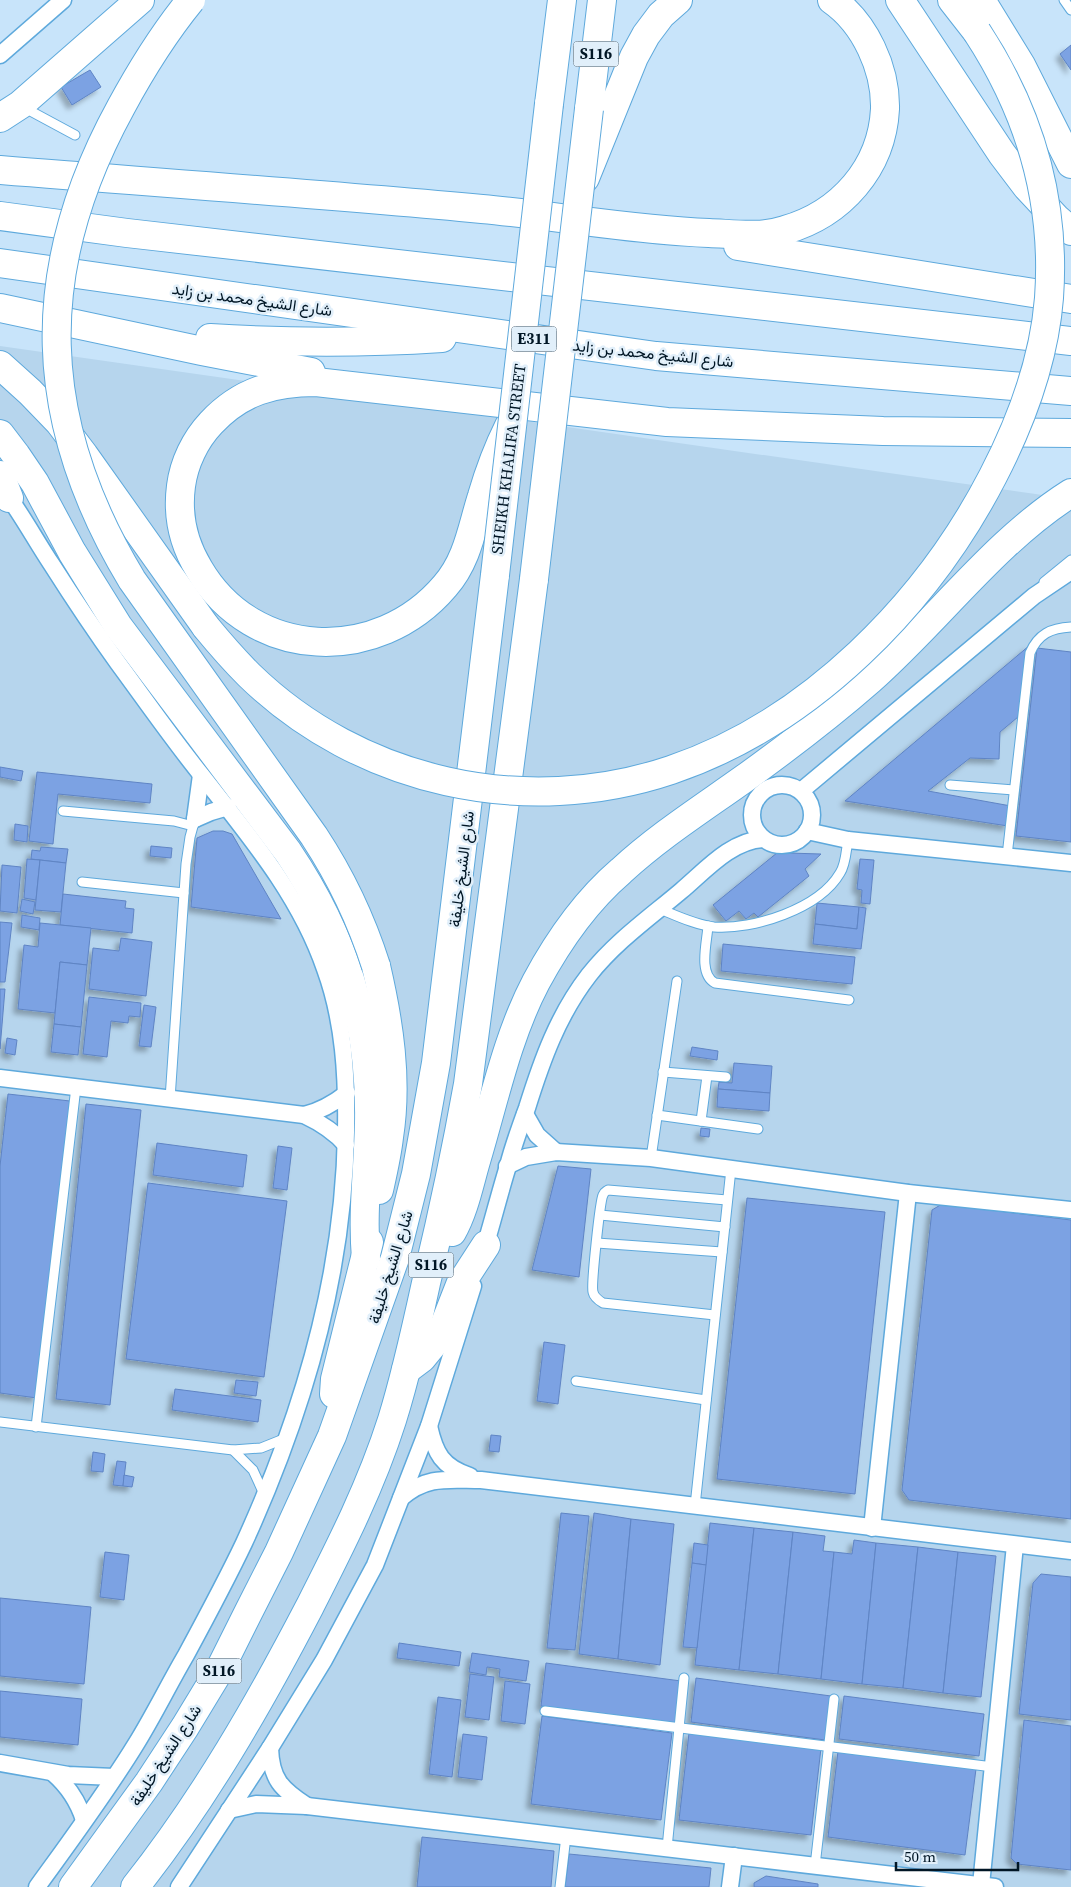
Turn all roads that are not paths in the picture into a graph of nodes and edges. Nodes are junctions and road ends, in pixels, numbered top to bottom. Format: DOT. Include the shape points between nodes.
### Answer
graph roads {
  1 [pos="64,0"];
  2 [pos="140,0"];
  3 [pos="191,0"];
  4 [pos="562,0"];
  5 [pos="602,0"];
  6 [pos="678,0"];
  7 [pos="832,0"];
  8 [pos="900,0"];
  9 [pos="952,0"];
  10 [pos="981,0"];
  11 [pos="1064,0"];
  12 [pos="1071,10"];
  13 [pos="0,55"];
  14 [pos="10,111"];
  15 [pos="600,111"];
  16 [pos="75,135"];
  17 [pos="1071,164"];
  18 [pos="0,170"];
  19 [pos="0,216"];
  20 [pos="1071,231"];
  21 [pos="673,232"];
  22 [pos="0,263"];
  23 [pos="1071,299"];
  24 [pos="0,308"];
  25 [pos="107,330"];
  26 [pos="497,334"];
  27 [pos="1071,341"];
  28 [pos="0,365"];
  29 [pos="1071,391"];
  30 [pos="443,397"];
  31 [pos="513,418"];
  32 [pos="1071,433"];
  33 [pos="0,434"];
  34 [pos="3,486"];
  35 [pos="1071,493"];
  36 [pos="1071,560"];
  37 [pos="1071,571"];
  38 [pos="495,575"];
  39 [pos="1034,596"];
  40 [pos="1071,627"];
  41 [pos="201,775"];
  42 [pos="950,784"];
  43 [pos="1014,790"];
  44 [pos="801,791"];
  45 [pos="228,807"];
  46 [pos="63,811"];
  47 [pos="194,822"];
  48 [pos="807,831"];
  49 [pos="763,840"];
  50 [pos="848,840"];
  51 [pos="1007,856"];
  52 [pos="1071,863"];
  53 [pos="82,882"];
  54 [pos="184,893"];
  55 [pos="660,909"];
  56 [pos="708,926"];
  57 [pos="677,981"];
  58 [pos="850,1000"];
  59 [pos="664,1072"];
  60 [pos="707,1076"];
  61 [pos="726,1077"];
  62 [pos="0,1078"];
  63 [pos="76,1087"];
  64 [pos="347,1093"];
  65 [pos="170,1098"];
  66 [pos="525,1114"];
  67 [pos="304,1115"];
  68 [pos="657,1115"];
  69 [pos="701,1122"];
  70 [pos="758,1129"];
  71 [pos="346,1145"];
  72 [pos="556,1152"];
  73 [pos="651,1158"];
  74 [pos="508,1166"];
  75 [pos="731,1169"];
  76 [pos="908,1193"];
  77 [pos="727,1200"];
  78 [pos="1071,1210"];
  79 [pos="600,1215"];
  80 [pos="725,1227"];
  81 [pos="597,1243"];
  82 [pos="486,1245"];
  83 [pos="722,1252"];
  84 [pos="433,1254"];
  85 [pos="366,1259"];
  86 [pos="715,1315"];
  87 [pos="406,1370"];
  88 [pos="576,1382"];
  89 [pos="706,1400"];
  90 [pos="0,1422"];
  91 [pos="36,1426"];
  92 [pos="429,1426"];
  93 [pos="332,1436"];
  94 [pos="288,1437"];
  95 [pos="233,1450"];
  96 [pos="481,1480"];
  97 [pos="265,1495"];
  98 [pos="401,1498"];
  99 [pos="695,1506"];
  100 [pos="872,1528"];
  101 [pos="1015,1545"];
  102 [pos="1071,1551"];
  103 [pos="684,1678"];
  104 [pos="834,1699"];
  105 [pos="545,1711"];
  106 [pos="679,1728"];
  107 [pos="828,1747"];
  108 [pos="270,1748"];
  109 [pos="0,1763"];
  110 [pos="993,1767"];
  111 [pos="53,1772"];
  112 [pos="114,1777"];
  113 [pos="306,1806"];
  114 [pos="229,1810"];
  115 [pos="84,1820"];
  116 [pos="566,1836"];
  117 [pos="667,1848"];
  118 [pos="734,1856"];
  119 [pos="815,1866"];
  120 [pos="946,1884"];
  121 [pos="988,1886"];
  122 [pos="37,1887"];
  123 [pos="73,1887"];
  124 [pos="135,1887"];
  125 [pos="179,1887"];
  126 [pos="560,1887"];
  127 [pos="730,1887"];
  1 -- 13 [label="street"];
  2 -- 14 [label="highway"];
  3 -- 85 [label="highway, bridge" via="143,68 110,128 76,212 62,271 56,331 58,370 72,447 91,503 117,555 334,866 362,923 386,1008 392,1093 390,1136"];
  4 -- 31 [label="highway, SHEIKH KHALIFA STREET / S116, bridge"];
  5 -- 15 [label="highway, S116"];
  6 -- 15 [label="highway" via="646,35"];
  7 -- 21 [label="highway" via="854,20 868,41 883,84 882,129 866,172 830,210 808,223 756,235"];
  8 -- 20 [label="highway" via="1002,154 1027,187"];
  9 -- 28 [label="highway, bridge" via="977,32 1009,86 1040,174 1049,236 1049,298 1032,386 1009,445 978,505 937,567 893,620 818,688 762,726 673,769 618,784 578,790 504,791 417,774 364,754 327,735 262,687 227,652 59,422"];
  10 -- 17 [label="highway" via="1021,65"];
  11 -- 12 [label="lane"];
  14 -- 16 [label="lane"];
  15 -- 84 [label="highway, S116, bridge" via="579,193 534,579 471,1066"];
  18 -- 21 [label="highway" via="484,209"];
  19 -- 27 [label="highway"];
  21 -- 23 [label="highway" via="745,247"];
  22 -- 26 [label="highway, شارع الشيخ محمد بن زايد / E311"];
  24 -- 25 [label="highway"];
  25 -- 26 [label="highway" via="205,338 321,342"];
  25 -- 30 [label="highway"];
  26 -- 29 [label="highway, شارع الشيخ محمد بن زايد / E311" via="656,356"];
  30 -- 31 [label="highway, bridge" via="291,382 266,387 243,397 222,412 191,452 179,501 181,526 191,555 206,582 252,623 280,635 310,642 341,642 371,636 400,624 425,607 446,585 463,559 490,470"];
  30 -- 32 [label="highway" via="667,422 883,431"];
  31 -- 38 [label="highway, SHEIKH KHALIFA STREET / S116, bridge"];
  33 -- 85 [label="highway" via="35,483 72,552 118,626 288,852 332,929 356,997 368,1080 363,1222"];
  34 -- 41 [label="street" via="97,633"];
  35 -- 84 [label="highway" via="1018,532 872,678 817,725 661,838 621,870 588,904 536,982 515,1032 456,1226"];
  36 -- 39 [label="lane" via="1045,580"];
  37 -- 39 [label="street"];
  38 -- 93 [label="highway, شارع الشيخ خليفة / S116" via="444,1007 427,1119 395,1258"];
  39 -- 44 [label="street"];
  40 -- 43 [label="lane" via="1054,628 1042,635 1030,653"];
  41 -- 45 [label="street"];
  41 -- 47 [label="street"];
  42 -- 43 [label="lane"];
  43 -- 51 [label="lane"];
  44 -- 48 [label="street" via="810,803 811,824"];
  44 -- 49 [label="street" via="781,784 758,796 752,808 752,822"];
  45 -- 47 [label="street"];
  45 -- 64 [label="street" via="284,885 316,946 333,994"];
  46 -- 47 [label="lane"];
  47 -- 54 [label="lane" via="187,850"];
  48 -- 49 [label="street" via="799,840 787,845 774,845"];
  48 -- 50 [label="street"];
  49 -- 55 [label="street" via="732,848"];
  50 -- 51 [label="street"];
  50 -- 56 [label="lane" via="841,872 813,898 784,914 749,925"];
  51 -- 52 [label="street"];
  53 -- 54 [label="lane"];
  54 -- 65 [label="lane"];
  55 -- 56 [label="lane"];
  55 -- 66 [label="street" via="611,950 571,1001 542,1059"];
  56 -- 58 [label="lane" via="705,968 715,983"];
  57 -- 59 [label="lane"];
  59 -- 60 [label="lane"];
  59 -- 68 [label="lane"];
  60 -- 61 [label="lane"];
  60 -- 69 [label="lane"];
  62 -- 63 [label="street"];
  63 -- 65 [label="street"];
  63 -- 91 [label="lane"];
  64 -- 67 [label="street" via="320,1111"];
  64 -- 71 [label="street"];
  65 -- 67 [label="street"];
  66 -- 72 [label="street" via="538,1135"];
  66 -- 74 [label="street"];
  67 -- 71 [label="street" via="334,1132"];
  68 -- 69 [label="lane"];
  68 -- 73 [label="lane"];
  69 -- 70 [label="lane"];
  71 -- 94 [label="street" via="340,1231 332,1278"];
  72 -- 73 [label="street"];
  72 -- 74 [label="street" via="526,1157"];
  73 -- 75 [label="street"];
  74 -- 82 [label="street"];
  75 -- 76 [label="street"];
  75 -- 77 [label="lane"];
  76 -- 78 [label="street"];
  76 -- 100 [label="street"];
  77 -- 79 [label="lane" via="611,1189 603,1195"];
  77 -- 80 [label="lane"];
  79 -- 80 [label="lane"];
  79 -- 81 [label="lane"];
  80 -- 83 [label="lane"];
  81 -- 83 [label="lane"];
  81 -- 86 [label="lane" via="592,1291 598,1300"];
  82 -- 87 [label="highway" via="460,1285 440,1336 422,1358"];
  82 -- 92 [label="street"];
  83 -- 86 [label="lane"];
  84 -- 87 [label="highway, S116"];
  85 -- 93 [label="highway" via="334,1379"];
  86 -- 89 [label="lane"];
  87 -- 124 [label="highway, S116" via="354,1520 273,1678 216,1775"];
  88 -- 89 [label="lane"];
  89 -- 99 [label="lane"];
  90 -- 91 [label="lane"];
  91 -- 95 [label="lane"];
  92 -- 96 [label="street" via="434,1448 445,1462"];
  92 -- 98 [label="street"];
  93 -- 123 [label="highway, شارع الشيخ خليفة / S116" via="279,1552 219,1671 149,1782"];
  94 -- 95 [label="lane" via="261,1448"];
  94 -- 97 [label="street"];
  95 -- 97 [label="lane" via="253,1470"];
  96 -- 98 [label="street" via="434,1480 416,1486"];
  96 -- 99 [label="street"];
  97 -- 112 [label="street" via="220,1591"];
  98 -- 108 [label="street" via="375,1565 324,1660"];
  99 -- 100 [label="street"];
  100 -- 101 [label="street"];
  101 -- 102 [label="street"];
  101 -- 110 [label="street"];
  103 -- 106 [label="lane"];
  104 -- 107 [label="lane"];
  105 -- 106 [label="lane"];
  106 -- 107 [label="lane"];
  106 -- 117 [label="lane"];
  107 -- 110 [label="lane"];
  107 -- 119 [label="lane"];
  108 -- 113 [label="street" via="272,1769 280,1786"];
  108 -- 114 [label="street"];
  109 -- 111 [label="street"];
  110 -- 121 [label="street"];
  111 -- 112 [label="street"];
  111 -- 115 [label="street" via="73,1794"];
  112 -- 115 [label="street"];
  113 -- 114 [label="street" via="256,1804"];
  113 -- 116 [label="street"];
  114 -- 125 [label="street"];
  115 -- 122 [label="street"];
  116 -- 117 [label="street"];
  116 -- 126 [label="lane"];
  117 -- 118 [label="street"];
  118 -- 119 [label="street"];
  118 -- 127 [label="street"];
  119 -- 120 [label="street"];
  120 -- 121 [label="street"];
}
